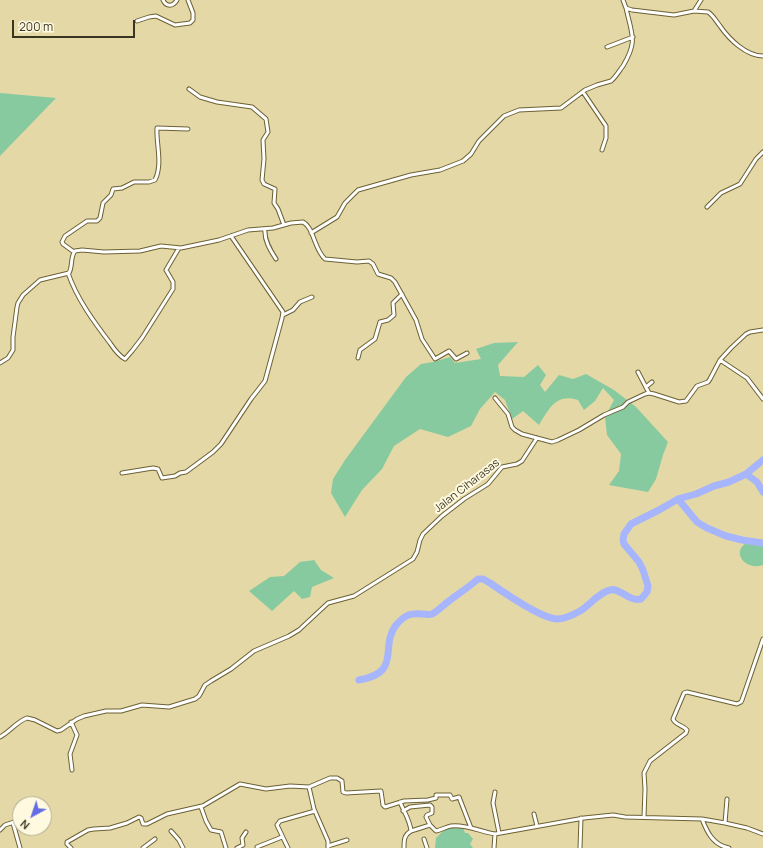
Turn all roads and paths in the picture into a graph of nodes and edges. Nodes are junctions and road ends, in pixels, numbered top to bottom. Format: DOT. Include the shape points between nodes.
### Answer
graph roads {
  1 [pos="163,0"];
  2 [pos="176,0"];
  3 [pos="188,0"];
  4 [pos="622,0"];
  5 [pos="701,0"];
  6 [pos="626,8"];
  7 [pos="694,11"];
  8 [pos="137,21"];
  9 [pos="633,37"];
  10 [pos="607,47"];
  11 [pos="763,56"];
  12 [pos="188,89"];
  13 [pos="583,92"];
  14 [pos="188,129"];
  15 [pos="602,150"];
  16 [pos="763,152"];
  17 [pos="707,207"];
  18 [pos="284,225"];
  19 [pos="265,229"];
  20 [pos="311,233"];
  21 [pos="231,236"];
  22 [pos="179,248"];
  23 [pos="74,252"];
  24 [pos="276,259"];
  25 [pos="68,274"];
  26 [pos="402,294"];
  27 [pos="312,297"];
  28 [pos="283,315"];
  29 [pos="763,330"];
  30 [pos="467,354"];
  31 [pos="358,358"];
  32 [pos="720,360"];
  33 [pos="0,363"];
  34 [pos="638,372"];
  35 [pos="652,382"];
  36 [pos="646,387"];
  37 [pos="648,392"];
  38 [pos="495,398"];
  39 [pos="763,399"];
  40 [pos="537,438"];
  41 [pos="122,474"];
  42 [pos="763,639"];
  43 [pos="71,722"];
  44 [pos="0,737"];
  45 [pos="72,770"];
  46 [pos="310,787"];
  47 [pos="495,792"];
  48 [pos="727,799"];
  49 [pos="400,802"];
  50 [pos="202,806"];
  51 [pos="403,810"];
  52 [pos="315,811"];
  53 [pos="534,814"];
  54 [pos="644,817"];
  55 [pos="581,818"];
  56 [pos="702,819"];
  57 [pos="12,822"];
  58 [pos="725,823"];
  59 [pos="430,825"];
  60 [pos="536,826"];
  61 [pos="471,828"];
  62 [pos="0,830"];
  63 [pos="171,831"];
  64 [pos="411,831"];
  65 [pos="246,832"];
  66 [pos="500,833"];
  67 [pos="495,834"];
  68 [pos="763,834"];
  69 [pos="17,836"];
  70 [pos="282,837"];
  71 [pos="155,839"];
  72 [pos="424,839"];
  73 [pos="347,840"];
  74 [pos="257,847"];
  75 [pos="328,847"];
  76 [pos="20,848"];
  77 [pos="71,848"];
  78 [pos="143,848"];
  79 [pos="183,848"];
  80 [pos="226,848"];
  81 [pos="237,848"];
  82 [pos="288,848"];
  83 [pos="404,848"];
  84 [pos="427,848"];
  85 [pos="494,848"];
  86 [pos="580,848"];
  87 [pos="729,848"];
  1 -- 2 [label="street" via="170,5"];
  3 -- 8 [label="street" via="193,15 190,23 174,25 156,16"];
  4 -- 6 [label="street"];
  5 -- 7 [label="street"];
  6 -- 7 [label="street" via="674,15"];
  6 -- 9 [label="street"];
  7 -- 11 [label="street" via="708,12 744,50"];
  9 -- 10 [label="street"];
  9 -- 13 [label="street" via="631,50 614,79"];
  12 -- 18 [label="street" via="200,97 217,102 252,107 266,119 268,132 263,140 262,182 275,189 274,202"];
  13 -- 15 [label="street" via="606,126"];
  13 -- 20 [label="street" via="561,108 519,110 504,116 479,141 467,158 458,164 358,190 344,203 337,217"];
  14 -- 23 [label="street" via="156,128 158,162 155,180 134,182 114,189 111,196 103,202 99,220 87,222 62,240 63,244"];
  16 -- 17 [label="street" via="740,184 721,193"];
  18 -- 19 [label="street"];
  18 -- 20 [label="street" via="303,222"];
  19 -- 21 [label="street" via="248,230"];
  19 -- 24 [label="street" via="268,244"];
  20 -- 26 [label="street" via="325,259 369,261 378,274 393,280"];
  21 -- 22 [label="street"];
  21 -- 28 [label="street" via="282,309"];
  22 -- 23 [label="street" via="161,246 140,251"];
  22 -- 25 [label="street" via="166,270 173,282 173,289 125,359 87,311"];
  23 -- 25 [label="street"];
  25 -- 33 [label="street" via="40,280 23,295 17,307 13,350 8,358"];
  26 -- 30 [label="street" via="416,320 422,339 435,359 449,351 456,359"];
  26 -- 31 [label="street" via="393,303 394,315 380,322 375,339 360,350"];
  27 -- 28 [label="street" via="300,302 293,310"];
  28 -- 41 [label="street" via="265,381 213,452 186,472 175,476 162,478 158,469 153,468"];
  29 -- 32 [label="street" via="746,334"];
  32 -- 37 [label="street" via="708,382 697,386 686,401 679,402"];
  32 -- 39 [label="street" via="747,378"];
  34 -- 36 [label="street"];
  35 -- 36 [label="street"];
  36 -- 37 [label="street"];
  37 -- 40 [label="street" via="558,440 552,442"];
  38 -- 40 [label="street" via="508,414 513,429"];
  40 -- 43 [label="street, Jalan Ciharasas" via="522,461 502,467 488,484 464,499 423,534 413,559 354,596 328,603 299,630 254,651 205,685 195,699 169,707 142,705 121,711 106,711 79,717"];
  42 -- 54 [label="street" via="739,704 684,693 673,719 687,730 646,767"];
  43 -- 44 [label="street, Jalan Ciharasas" via="56,731 27,718"];
  43 -- 45 [label="street" via="77,736 70,754"];
  46 -- 49 [label="street" via="330,778 337,778 342,781 343,792 379,790 385,807"];
  46 -- 50 [label="street" via="266,789 240,784"];
  46 -- 52 [label="street"];
  47 -- 66 [label="street" via="493,803"];
  48 -- 58 [label="street"];
  49 -- 51 [label="street"];
  49 -- 61 [label="street" via="428,800 436,798 436,795 450,795 452,799 459,797"];
  50 -- 77 [label="street" via="167,814 147,824 139,817 110,828 90,830 67,842"];
  50 -- 80 [label="street" via="206,821 212,830 221,832"];
  51 -- 59 [label="street" via="431,806 432,812 426,816"];
  51 -- 64 [label="street"];
  52 -- 70 [label="street" via="280,821 276,825"];
  52 -- 75 [label="street" via="328,841"];
  53 -- 60 [label="street"];
  54 -- 55 [label="street" via="613,815"];
  54 -- 56 [label="street"];
  55 -- 60 [label="street"];
  55 -- 86 [label="street"];
  56 -- 58 [label="street"];
  56 -- 87 [label="street" via="712,839"];
  57 -- 62 [label="street"];
  58 -- 68 [label="street"];
  59 -- 61 [label="street" via="436,831 450,826"];
  59 -- 64 [label="street"];
  60 -- 66 [label="street"];
  61 -- 67 [label="street"];
  63 -- 79 [label="street"];
  64 -- 83 [label="street" via="404,837"];
  65 -- 81 [label="street" via="242,838 243,845"];
  66 -- 67 [label="street"];
  67 -- 85 [label="street"];
  69 -- 76 [label="street"];
  70 -- 74 [label="street"];
  70 -- 82 [label="street"];
  71 -- 78 [label="street"];
  72 -- 84 [label="street"];
  73 -- 75 [label="street"];
}
